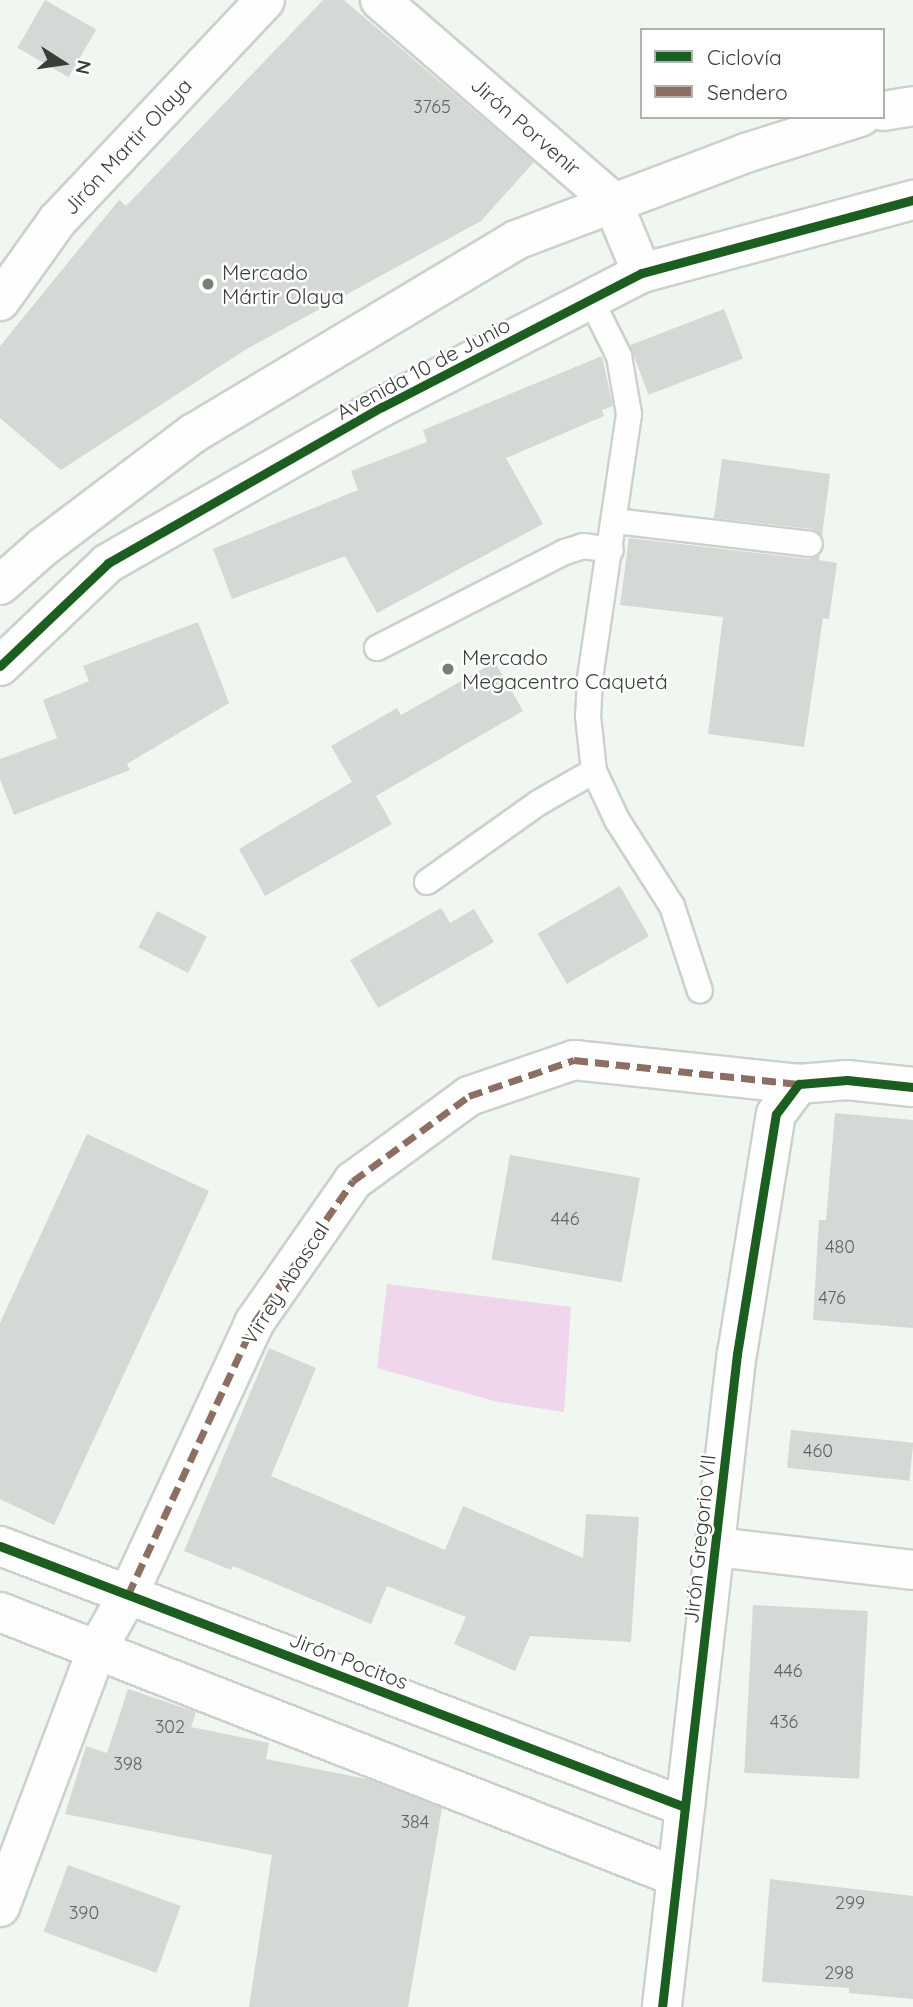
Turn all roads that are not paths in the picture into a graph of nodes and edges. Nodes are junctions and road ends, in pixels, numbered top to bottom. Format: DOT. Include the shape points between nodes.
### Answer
graph roads {
  1 [pos="265,0"];
  2 [pos="380,0"];
  3 [pos="913,106"];
  4 [pos="885,111"];
  5 [pos="854,119"];
  6 [pos="913,200"];
  7 [pos="612,201"];
  8 [pos="642,274"];
  9 [pos="591,300"];
  10 [pos="0,301"];
  11 [pos="615,521"];
  12 [pos="810,544"];
  13 [pos="611,550"];
  14 [pos="0,585"];
  15 [pos="377,648"];
  16 [pos="0,666"];
  17 [pos="594,771"];
  18 [pos="427,882"];
  19 [pos="700,991"];
  20 [pos="799,1084"];
  21 [pos="913,1087"];
  22 [pos="0,1546"];
  23 [pos="717,1547"];
  24 [pos="913,1570"];
  25 [pos="128,1595"];
  26 [pos="0,1612"];
  27 [pos="97,1649"];
  28 [pos="685,1807"];
  29 [pos="677,1877"];
  30 [pos="0,1908"];
  31 [pos="662,2007"];
  1 -- 10 [label="street, Jirón Martir Olaya" via="57,221"];
  2 -- 7 [label="street, Jirón Porvenir"];
  3 -- 4 [label="street"];
  5 -- 7 [label="street"];
  6 -- 8 [label="street, Avenida 10 de Junio"];
  7 -- 8 [label="street, Jirón Porvenir"];
  7 -- 14 [label="street" via="516,240 194,433"];
  8 -- 9 [label="street, Avenida 10 de Junio"];
  9 -- 11 [label="lane" via="619,356 627,389 628,440"];
  9 -- 16 [label="street, Avenida 10 de Junio" via="382,407 108,563"];
  11 -- 12 [label="lane"];
  11 -- 13 [label="lane"];
  13 -- 15 [label="lane" via="583,547 565,552"];
  13 -- 17 [label="lane" via="590,679 588,716"];
  17 -- 18 [label="lane" via="538,803"];
  17 -- 19 [label="lane" via="617,820 672,906"];
  20 -- 21 [label="street, Virrey Abascal" via="847,1080"];
  20 -- 23 [label="street, Jirón Gregorio VII" via="776,1114 737,1354"];
  20 -- 25 [label="street, Virrey Abascal" via="573,1060 469,1096 353,1181 254,1324"];
  22 -- 25 [label="street, Jirón Pocitos"];
  23 -- 24 [label="street"];
  23 -- 28 [label="street, Jirón Gregorio VII"];
  25 -- 27 [label="street, Virrey Abascal"];
  25 -- 28 [label="street, Jirón Pocitos"];
  26 -- 27 [label="street"];
  27 -- 29 [label="street"];
  27 -- 30 [label="street, Virrey Abascal"];
  28 -- 29 [label="street, Jirón Gregorio VII"];
  29 -- 31 [label="street, Jirón Gregorio VII"];
}
